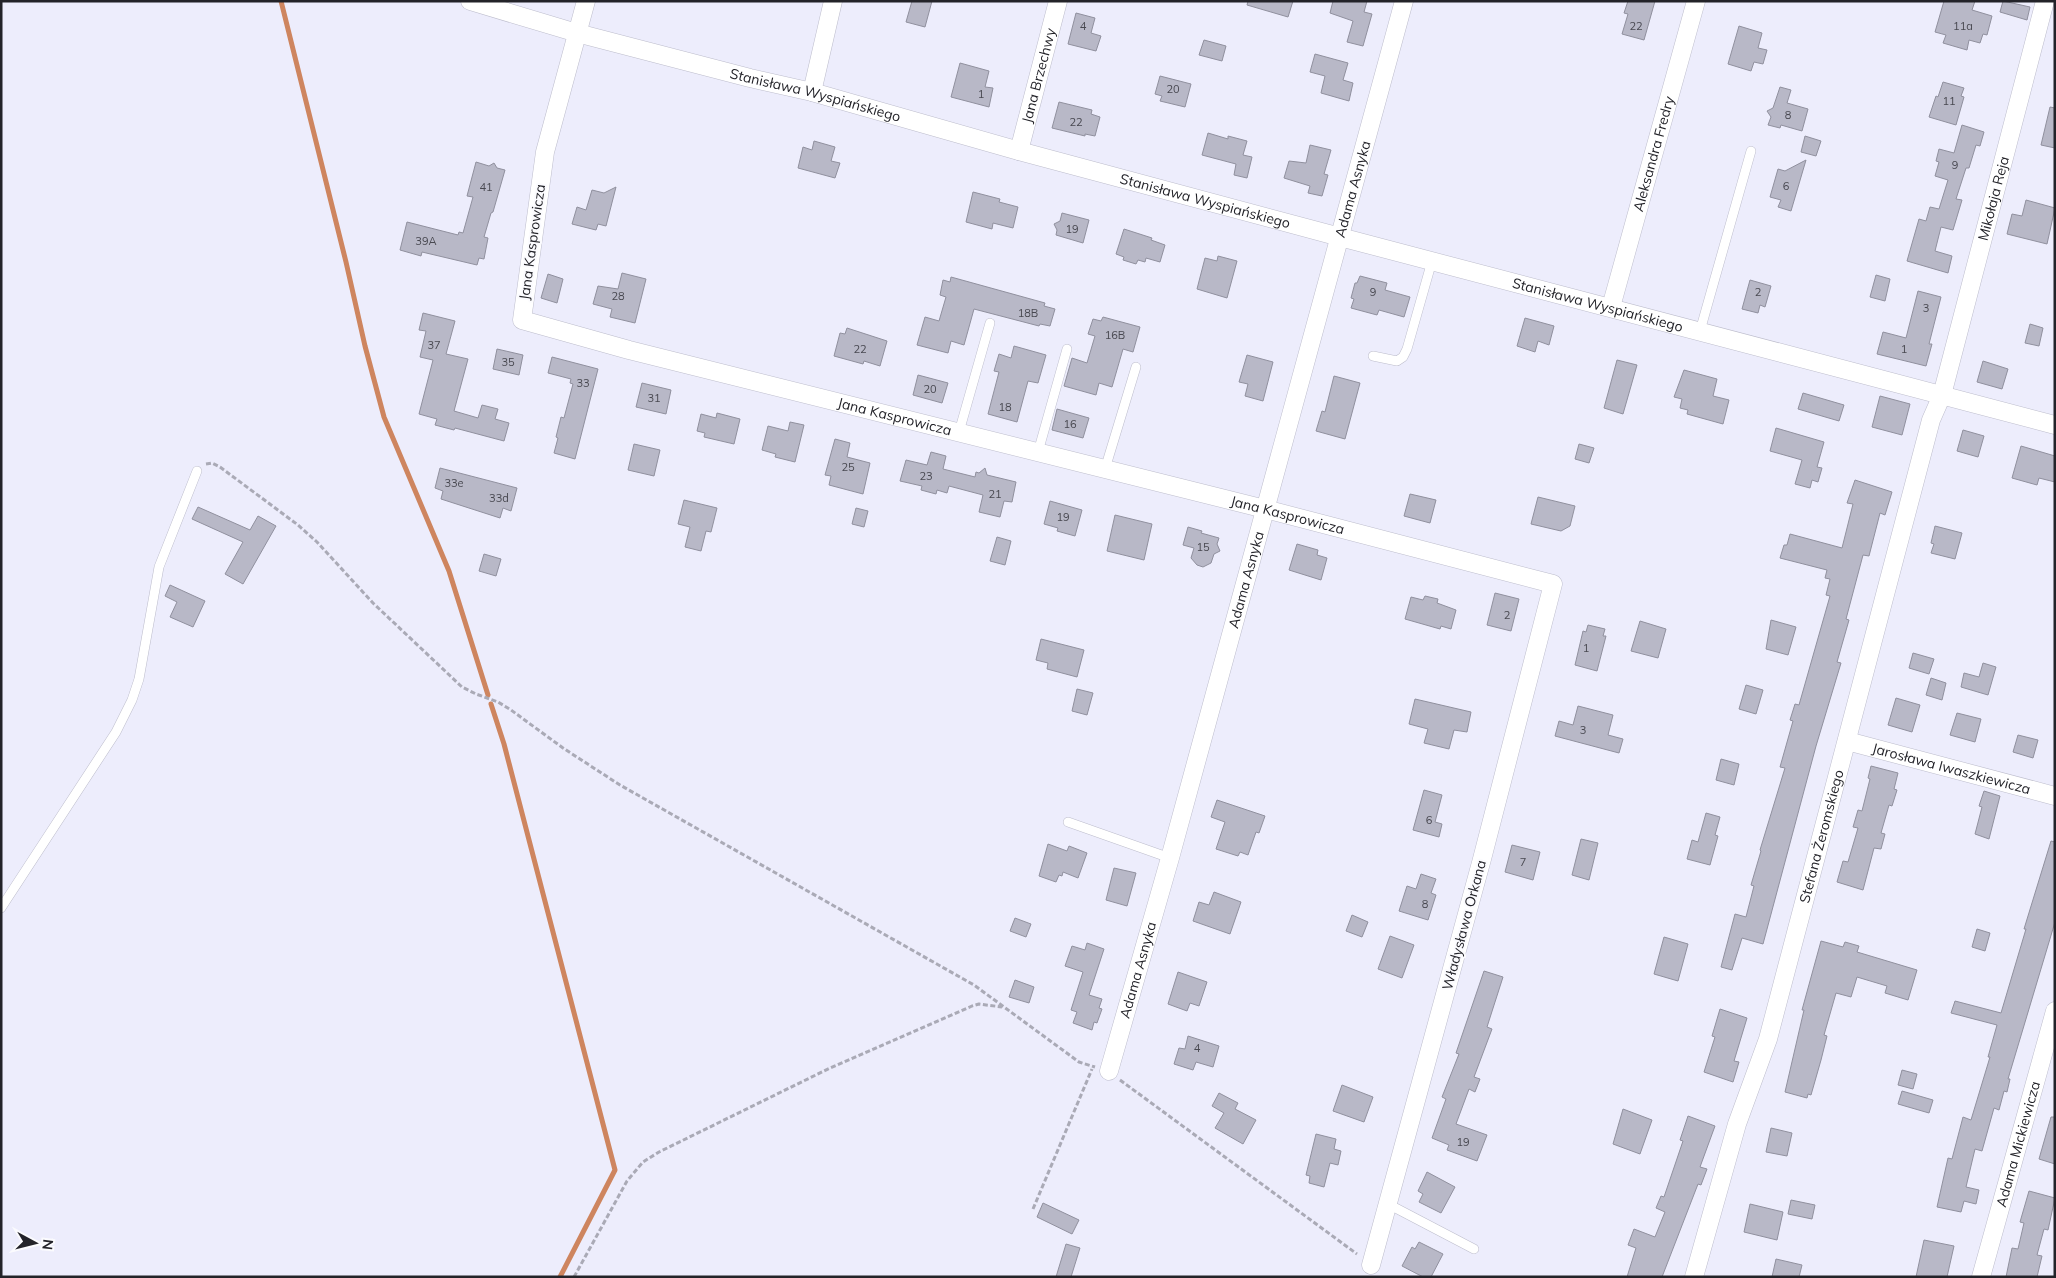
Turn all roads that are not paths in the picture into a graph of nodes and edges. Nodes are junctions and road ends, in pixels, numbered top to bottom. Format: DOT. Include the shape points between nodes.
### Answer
graph roads {
  1 [pos="470,1"];
  2 [pos="586,1"];
  3 [pos="833,1"];
  4 [pos="1058,1"];
  5 [pos="1404,1"];
  6 [pos="1696,1"];
  7 [pos="2045,1"];
  8 [pos="577,33"];
  9 [pos="812,92"];
  10 [pos="1019,150"];
  11 [pos="1750,151"];
  12 [pos="1340,237"];
  13 [pos="1432,261"];
  14 [pos="1610,307"];
  15 [pos="990,323"];
  16 [pos="1700,331"];
  17 [pos="1067,349"];
  18 [pos="1373,356"];
  19 [pos="1136,367"];
  20 [pos="1942,395"];
  21 [pos="2055,425"];
  22 [pos="959,432"];
  23 [pos="1038,452"];
  24 [pos="1106,469"];
  25 [pos="197,471"];
  26 [pos="1265,509"];
  27 [pos="1553,584"];
  28 [pos="1847,741"];
  29 [pos="2055,796"];
  30 [pos="1068,822"];
  31 [pos="1170,858"];
  32 [pos="1,908"];
  33 [pos="2055,1011"];
  34 [pos="1101,1069"];
  35 [pos="1388,1204"];
  36 [pos="1474,1249"];
  37 [pos="1371,1265"];
  38 [pos="1694,1277"];
  39 [pos="1981,1277"];
  1 -- 8 [label="street, Stanisława Wyspiańskiego"];
  2 -- 8 [label="street"];
  3 -- 9 [label="street"];
  4 -- 10 [label="street, Jana Brzechwy"];
  5 -- 12 [label="street, Adama Asnyka"];
  6 -- 14 [label="street, Aleksandra Fredry"];
  7 -- 20 [label="street, Mikołaja Reja"];
  8 -- 9 [label="street, Stanisława Wyspiańskiego"];
  8 -- 22 [label="street, Jana Kasprowicza" via="545,152 522,320"];
  9 -- 10 [label="street, Stanisława Wyspiańskiego"];
  10 -- 12 [label="street, Stanisława Wyspiańskiego"];
  11 -- 16 [label="lane"];
  12 -- 13 [label="street, Stanisława Wyspiańskiego"];
  12 -- 26 [label="street, Adama Asnyka"];
  13 -- 14 [label="street, Stanisława Wyspiańskiego"];
  13 -- 18 [label="lane" via="1408,349 1397,361"];
  14 -- 16 [label="street, Stanisława Wyspiańskiego"];
  15 -- 22 [label="lane"];
  16 -- 20 [label="street, Stanisława Wyspiańskiego"];
  17 -- 23 [label="lane"];
  19 -- 24 [label="lane"];
  20 -- 21 [label="street, Stanisława Wyspiańskiego"];
  20 -- 28 [label="street, Stefana Żeromskiego" via="1931,420"];
  22 -- 23 [label="street, Jana Kasprowicza"];
  23 -- 24 [label="street, Jana Kasprowicza"];
  24 -- 26 [label="street, Jana Kasprowicza"];
  25 -- 32 [label="lane" via="159,567 139,679 132,700 111,740"];
  26 -- 27 [label="street, Jana Kasprowicza"];
  26 -- 31 [label="street, Adama Asnyka"];
  27 -- 35 [label="street, Władysława Orkana"];
  28 -- 29 [label="street, Jarosława Iwaszkiewicza"];
  28 -- 38 [label="street, Stefana Żeromskiego" via="1768,1039 1737,1124"];
  30 -- 31 [label="lane"];
  31 -- 34 [label="street, Adama Asnyka"];
  33 -- 39 [label="street, Adama Mickiewicza"];
  35 -- 36 [label="lane"];
  35 -- 37 [label="street, Władysława Orkana"];
}
